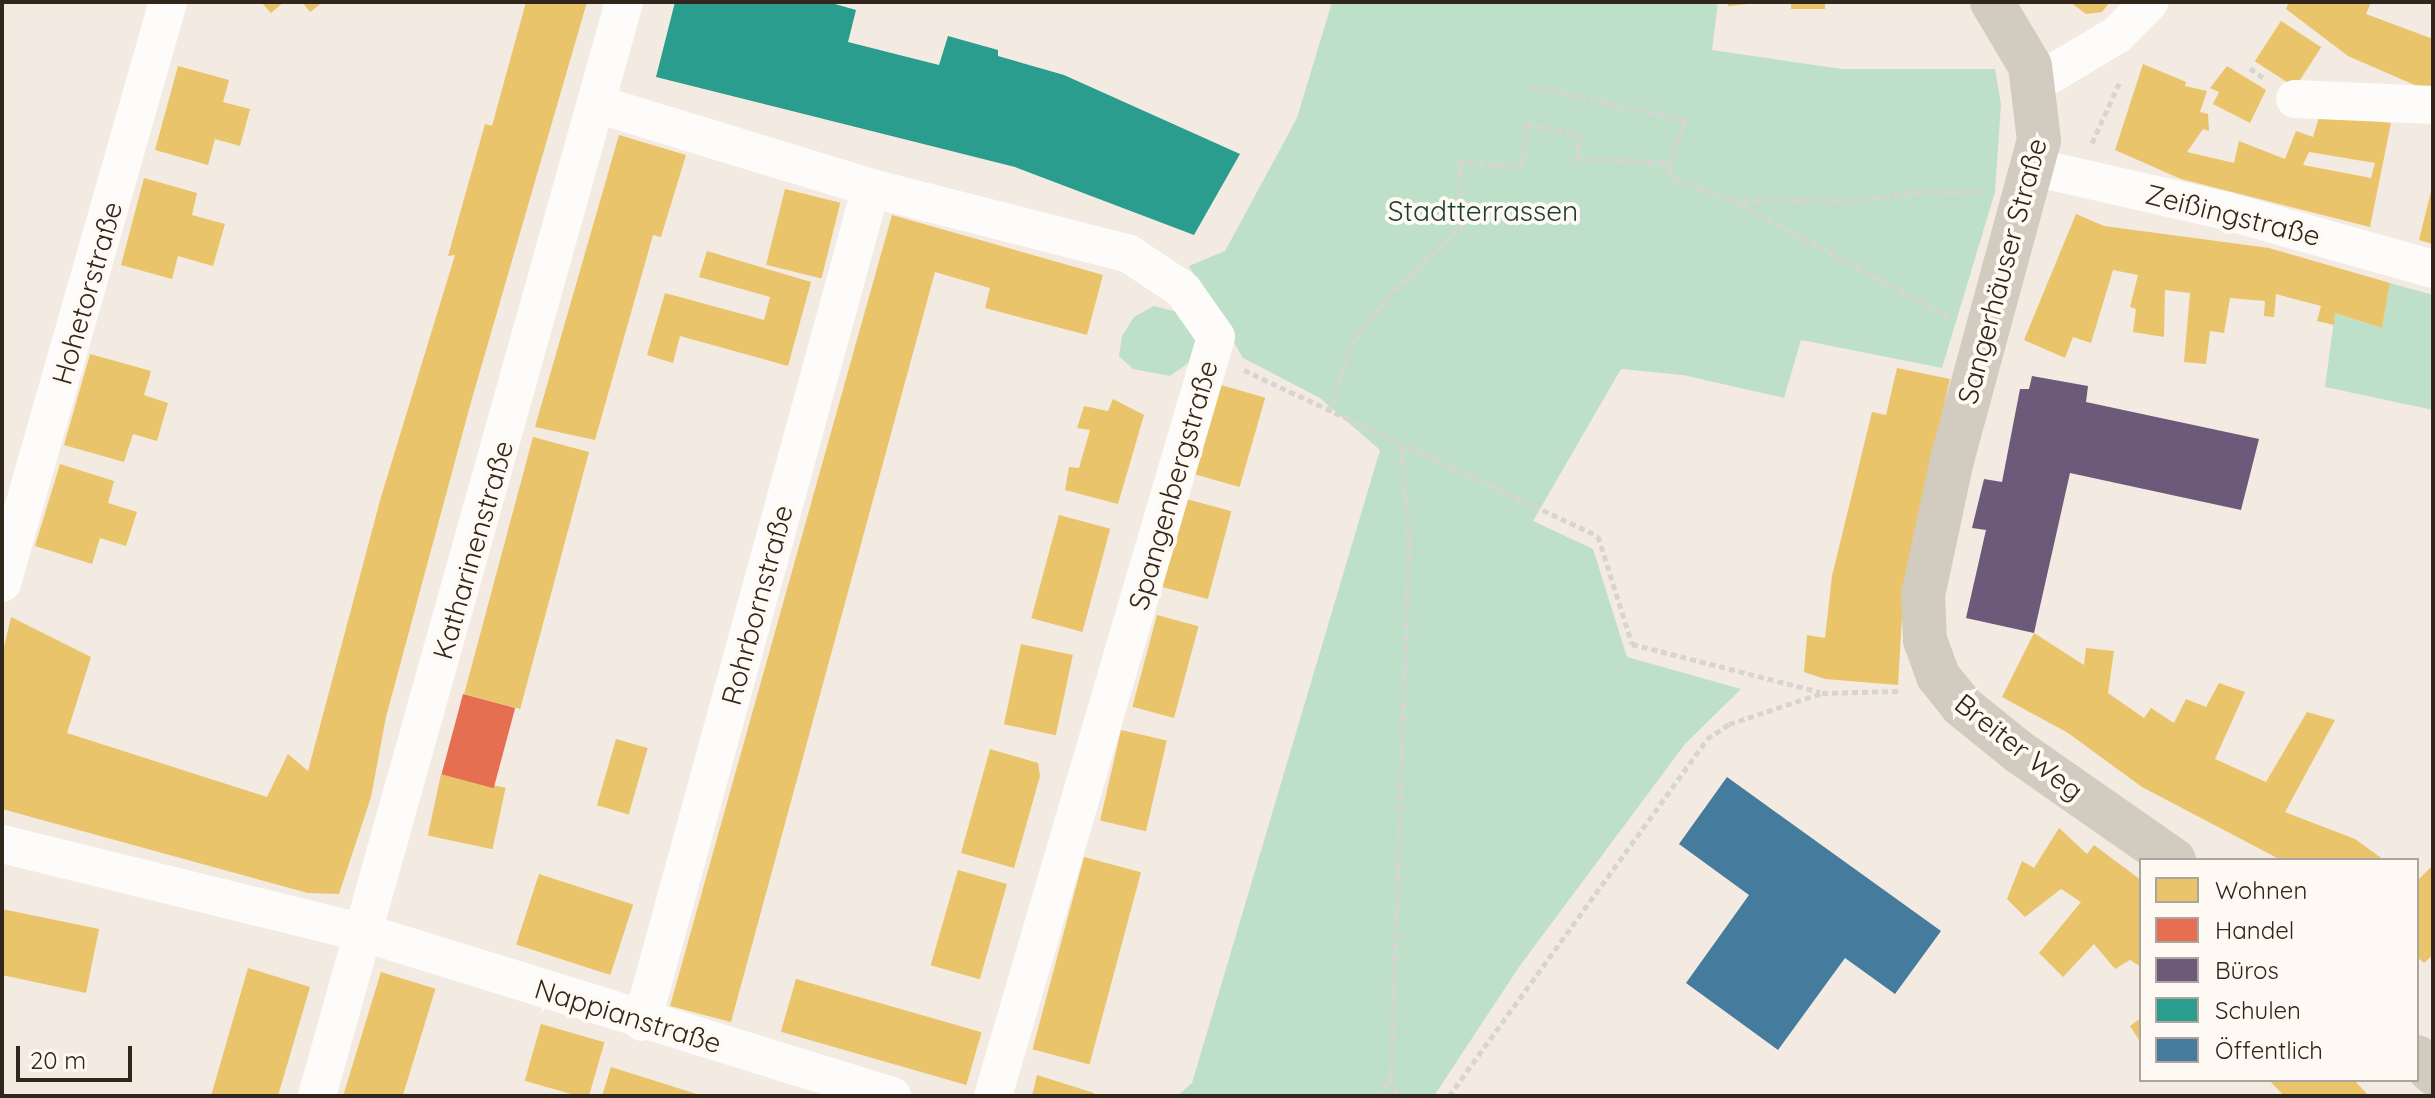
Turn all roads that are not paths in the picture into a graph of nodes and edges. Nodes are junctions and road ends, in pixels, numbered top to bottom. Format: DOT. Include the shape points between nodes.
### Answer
graph roads {
  1 [pos="168,2"];
  2 [pos="624,2"];
  3 [pos="1992,2"];
  4 [pos="2149,2"];
  5 [pos="2035,84"];
  6 [pos="2295,99"];
  7 [pos="597,104"];
  8 [pos="2433,105"];
  9 [pos="2033,167"];
  10 [pos="871,188"];
  11 [pos="2433,269"];
  12 [pos="2,583"];
  13 [pos="1923,595"];
  14 [pos="2,844"];
  15 [pos="2171,858"];
  16 [pos="365,933"];
  17 [pos="642,1022"];
  18 [pos="317,1096"];
  19 [pos="892,1096"];
  20 [pos="993,1096"];
  1 -- 12 [label="street, Hohetorstraße"];
  2 -- 7 [label="street, Katharinenstraße"];
  3 -- 5 [label="main road" via="2022,44"];
  4 -- 5 [label="street" via="2118,34"];
  5 -- 9 [label="main road, Sangerhäuser Straße" via="2040,129"];
  6 -- 8 [label="street"];
  7 -- 10 [label="street, Spangenbergstraße"];
  7 -- 16 [label="street, Katharinenstraße"];
  9 -- 11 [label="street, Zeißingstraße" via="2223,210"];
  9 -- 13 [label="main road, Sangerhäuser Straße" via="1995,297"];
  10 -- 17 [label="street, Rohrbornstraße"];
  10 -- 20 [label="street, Spangenbergstraße" via="1129,254 1183,290 1216,337"];
  13 -- 15 [label="main road, Breiter Weg" via="1925,640 1938,676 1992,731"];
  14 -- 16 [label="street, Nappianstraße"];
  16 -- 17 [label="street, Nappianstraße"];
  16 -- 18 [label="street, Katharinenstraße"];
  17 -- 19 [label="street, Nappianstraße"];
}
